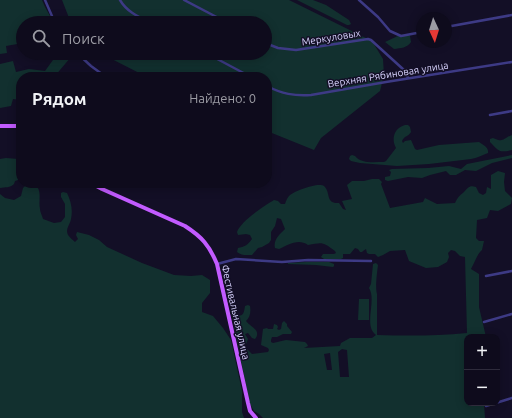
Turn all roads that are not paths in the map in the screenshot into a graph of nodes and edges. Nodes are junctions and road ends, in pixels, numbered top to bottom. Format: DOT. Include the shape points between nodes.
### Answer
graph roads {
  1 [pos="45,0"];
  2 [pos="120,0"];
  3 [pos="184,0"];
  4 [pos="359,0"];
  5 [pos="512,15"];
  6 [pos="52,16"];
  7 [pos="138,16"];
  8 [pos="215,16"];
  9 [pos="452,26"];
  10 [pos="416,33"];
  11 [pos="272,46"];
  12 [pos="85,60"];
  13 [pos="219,60"];
  14 [pos="512,62"];
  15 [pos="99,72"];
  16 [pos="242,72"];
  17 [pos="408,78"];
  18 [pos="272,89"];
  19 [pos="512,110"];
  20 [pos="490,115"];
  21 [pos="0,126"];
  22 [pos="16,126"];
  23 [pos="100,188"];
  24 [pos="371,262"];
  25 [pos="217,264"];
  26 [pos="512,271"];
  27 [pos="486,276"];
  28 [pos="512,314"];
  29 [pos="484,322"];
  30 [pos="512,398"];
  31 [pos="500,402"];
  32 [pos="256,418"];
  1 -- 6 [label="street"];
  2 -- 7 [label="street" via="130,12"];
  3 -- 8 [label="street"];
  4 -- 10 [label="street" via="390,31 401,36"];
  5 -- 9 [label="street"];
  11 -- 17 [label="street, Меркуловых" via="296,50 368,39 404,70"];
  12 -- 15 [label="street"];
  13 -- 16 [label="street"];
  14 -- 17 [label="street, Верхняя Рябиновая улица"];
  17 -- 18 [label="street, Верхняя Рябиновая улица" via="299,96"];
  19 -- 20 [label="street"];
  21 -- 22 [label="main road"];
  23 -- 25 [label="main road, Фестивальная улица" via="197,233 207,244"];
  24 -- 25 [label="street" via="236,259"];
  25 -- 32 [label="main road, Фестивальная улица" via="250,411"];
  26 -- 27 [label="street"];
  28 -- 29 [label="street"];
  30 -- 31 [label="street"];
}
